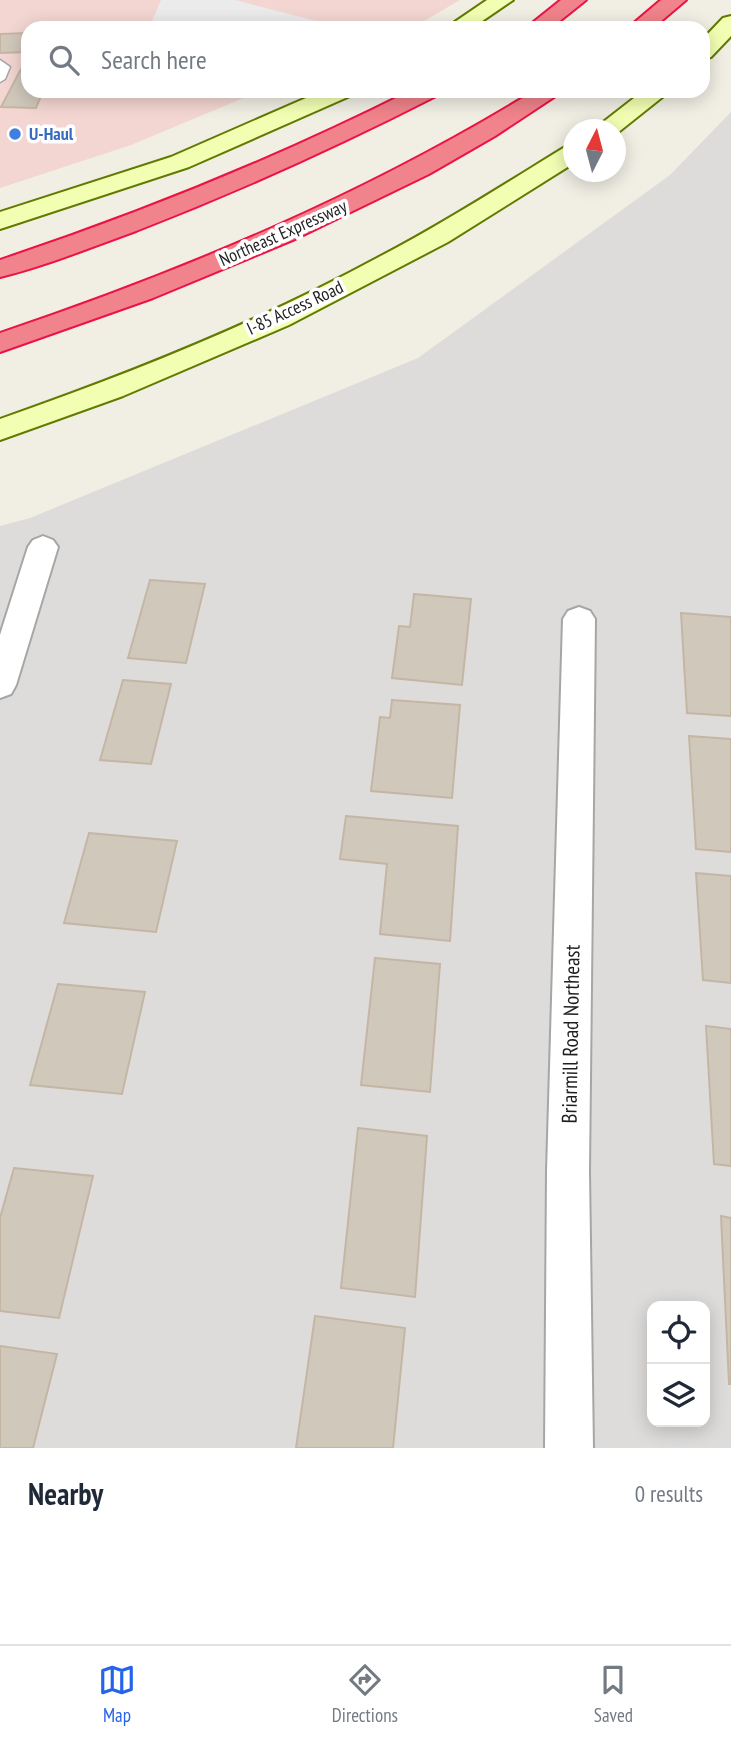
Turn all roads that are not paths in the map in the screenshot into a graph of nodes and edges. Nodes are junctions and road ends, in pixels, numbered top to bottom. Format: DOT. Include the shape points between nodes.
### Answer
graph roads {
  1 [pos="502,0"];
  2 [pos="575,0"];
  3 [pos="675,0"];
  4 [pos="468,21"];
  5 [pos="546,21"];
  6 [pos="648,21"];
  7 [pos="731,23"];
  8 [pos="710,45"];
  9 [pos="0,63"];
  10 [pos="0,79"];
  11 [pos="326,98"];
  12 [pos="414,98"];
  13 [pos="539,98"];
  14 [pos="649,98"];
  15 [pos="621,119"];
  16 [pos="563,158"];
  17 [pos="0,221"];
  18 [pos="0,269"];
  19 [pos="105,308"];
  20 [pos="0,344"];
  21 [pos="0,368"];
  22 [pos="0,430"];
  23 [pos="43,547"];
  24 [pos="579,619"];
  25 [pos="0,685"];
  26 [pos="569,1448"];
  1 -- 4 [label="main road"];
  2 -- 5 [label="highway"];
  3 -- 6 [label="highway"];
  7 -- 8 [label="main road"];
  9 -- 10 [label="lane" via="5,67"];
  11 -- 17 [label="main road" via="180,162"];
  12 -- 18 [label="highway" via="294,157 189,201"];
  13 -- 19 [label="highway, Northeast Expressway" via="314,223"];
  14 -- 15 [label="main road"];
  16 -- 22 [label="main road, I-85 Access Road" via="437,236 337,289 174,363"];
  19 -- 20 [label="highway, Northeast Expressway"];
  19 -- 21 [label="highway" via="41,353"];
  23 -- 25 [label="street"];
  24 -- 26 [label="street, Briarmill Road Northeast" via="568,1171"];
}
